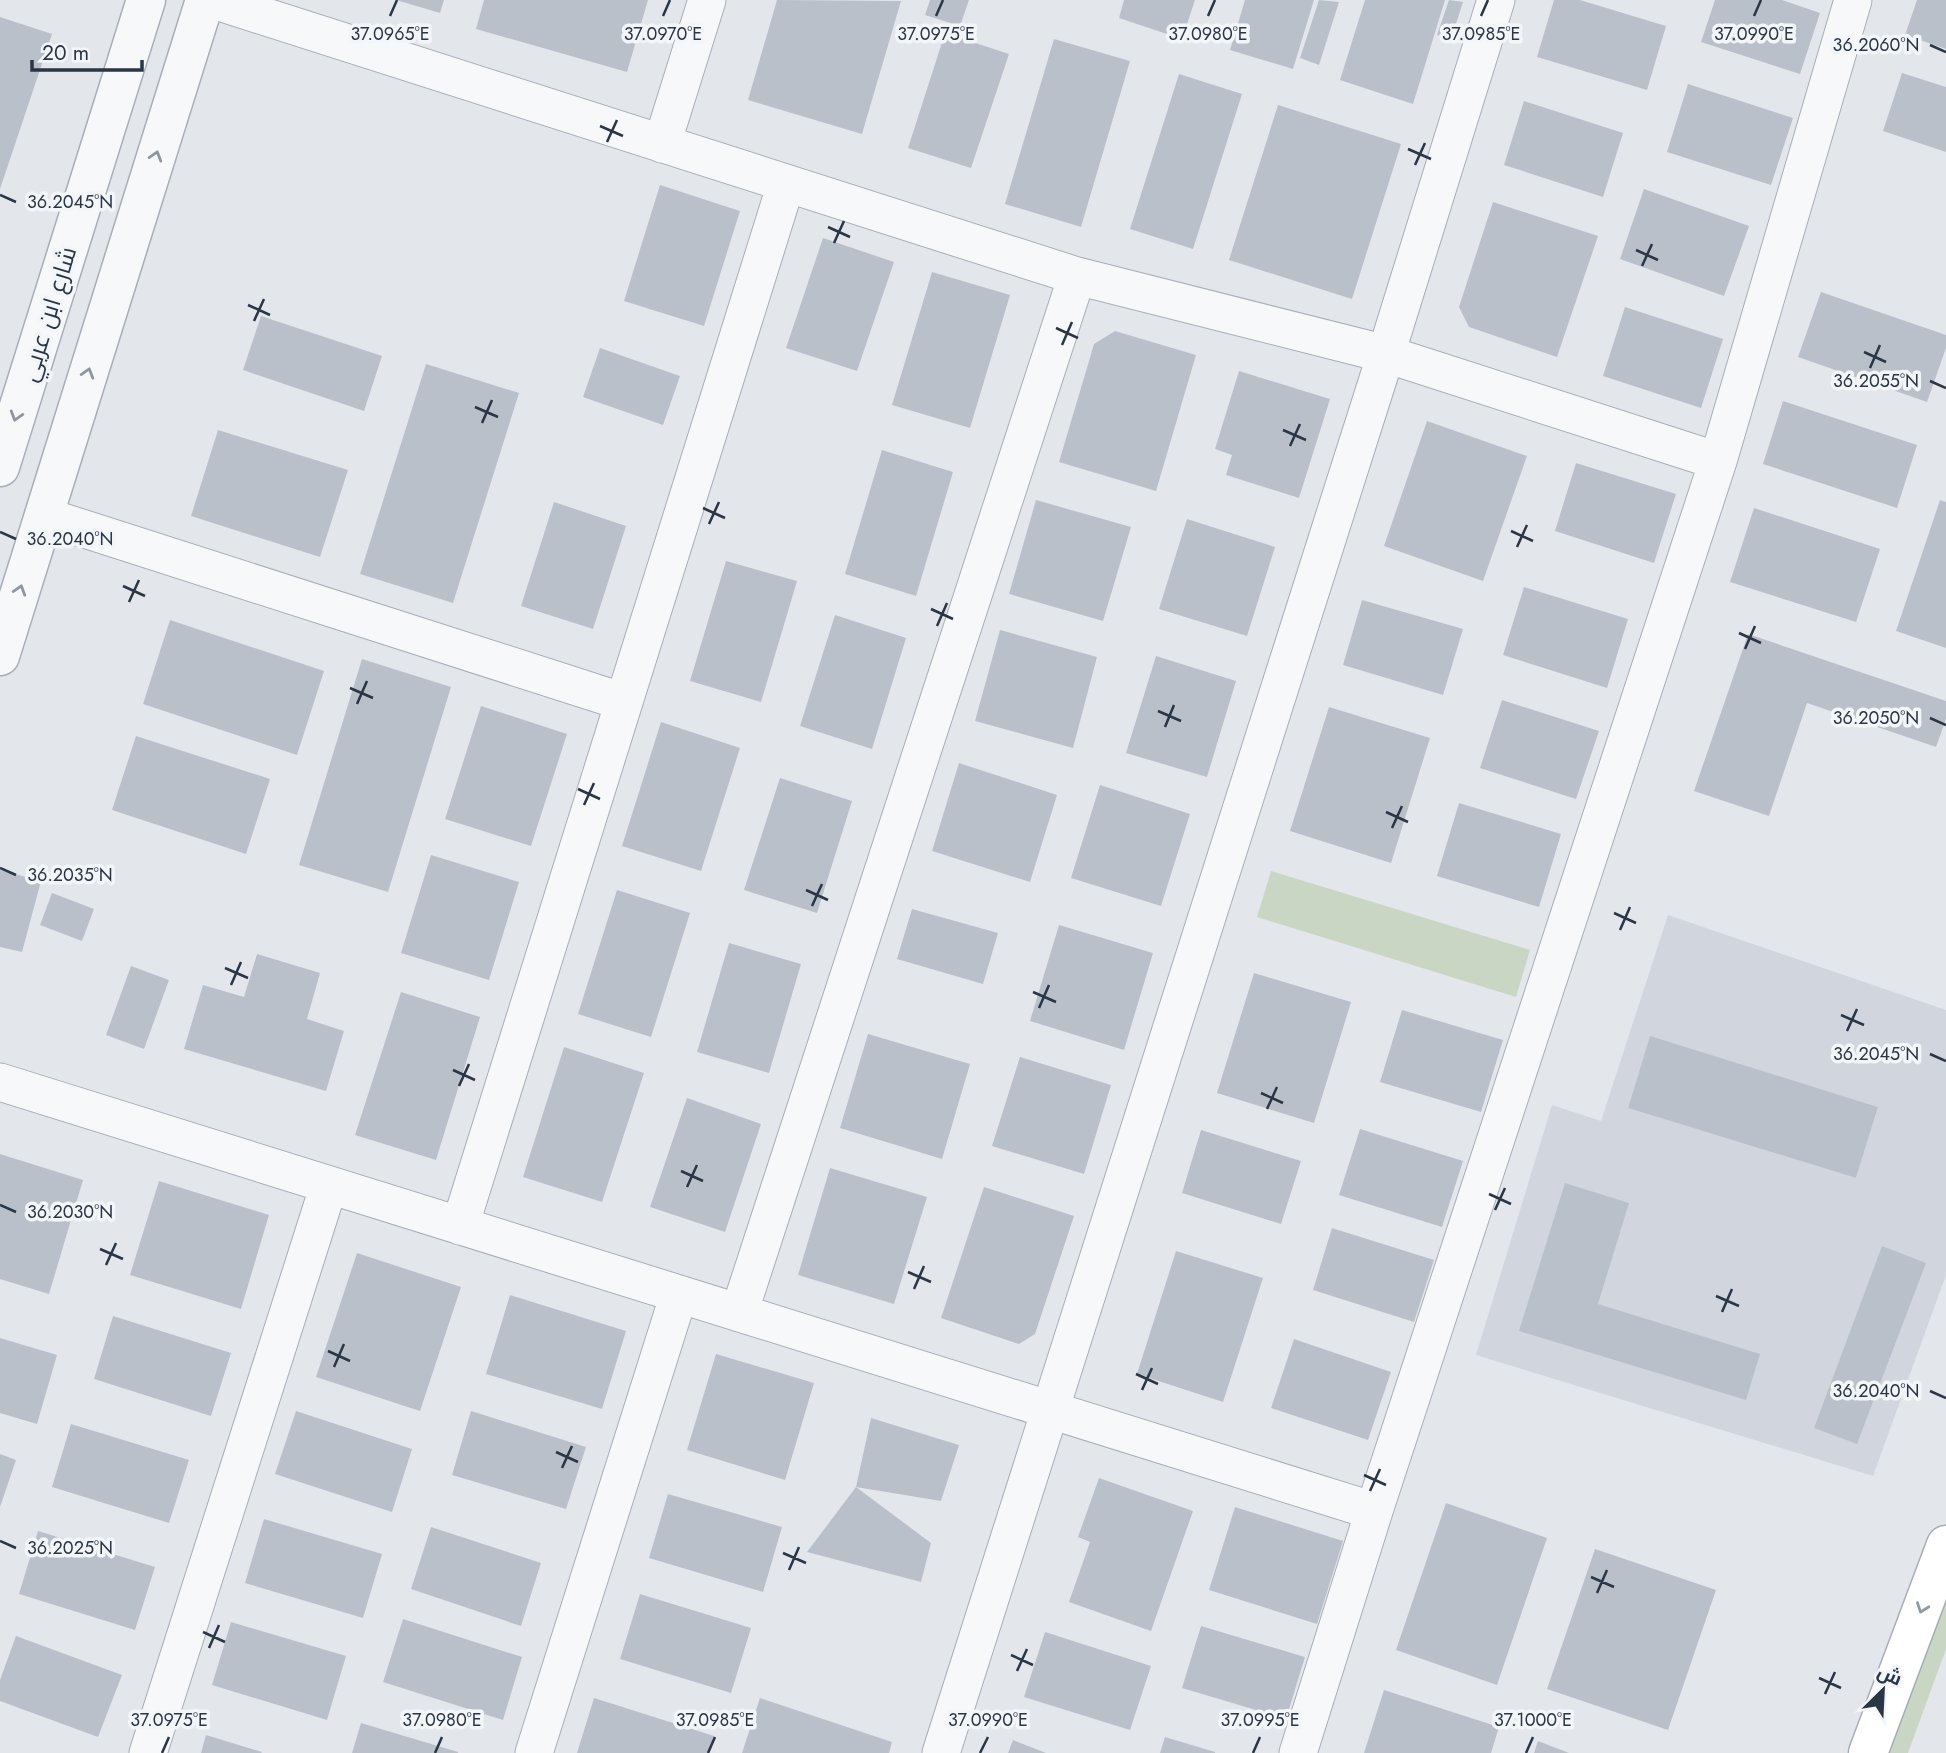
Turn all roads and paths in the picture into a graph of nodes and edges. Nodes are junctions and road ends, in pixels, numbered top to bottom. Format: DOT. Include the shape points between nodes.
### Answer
graph roads {
  1 [pos="146,0"];
  2 [pos="205,0"];
  3 [pos="213,0"];
  4 [pos="707,0"];
  5 [pos="1496,0"];
  6 [pos="1853,0"];
  7 [pos="662,144"];
  8 [pos="786,184"];
  9 [pos="1077,276"];
  10 [pos="1386,354"];
  11 [pos="1718,461"];
  12 [pos="0,467"];
  13 [pos="44,516"];
  14 [pos="0,656"];
  15 [pos="624,702"];
  16 [pos="0,1082"];
  17 [pos="329,1185"];
  18 [pos="460,1226"];
  19 [pos="678,1294"];
  20 [pos="739,1313"];
  21 [pos="1049,1410"];
  22 [pos="1374,1511"];
  23 [pos="1946,1545"];
  24 [pos="148,1753"];
  25 [pos="534,1753"];
  26 [pos="941,1753"];
  27 [pos="1298,1753"];
  28 [pos="1868,1753"];
  1 -- 12 [label="street, شارع ابن عربي, one-way"];
  13 -- 2 [label="street, one-way"];
  3 -- 7 [label="street"];
  4 -- 7 [label="street"];
  5 -- 10 [label="street"];
  6 -- 11 [label="street"];
  7 -- 8 [label="street"];
  8 -- 9 [label="street"];
  8 -- 15 [label="street"];
  9 -- 10 [label="street"];
  9 -- 20 [label="street"];
  10 -- 11 [label="street"];
  10 -- 21 [label="street"];
  11 -- 22 [label="street"];
  14 -- 13 [label="street, one-way"];
  13 -- 15 [label="street"];
  15 -- 18 [label="street"];
  16 -- 17 [label="street"];
  17 -- 18 [label="street"];
  17 -- 24 [label="street"];
  18 -- 19 [label="street"];
  19 -- 20 [label="street"];
  19 -- 25 [label="street"];
  20 -- 21 [label="street"];
  21 -- 22 [label="street"];
  21 -- 26 [label="street"];
  22 -- 27 [label="street"];
  23 -- 28 [label="main road, one-way"];
}
